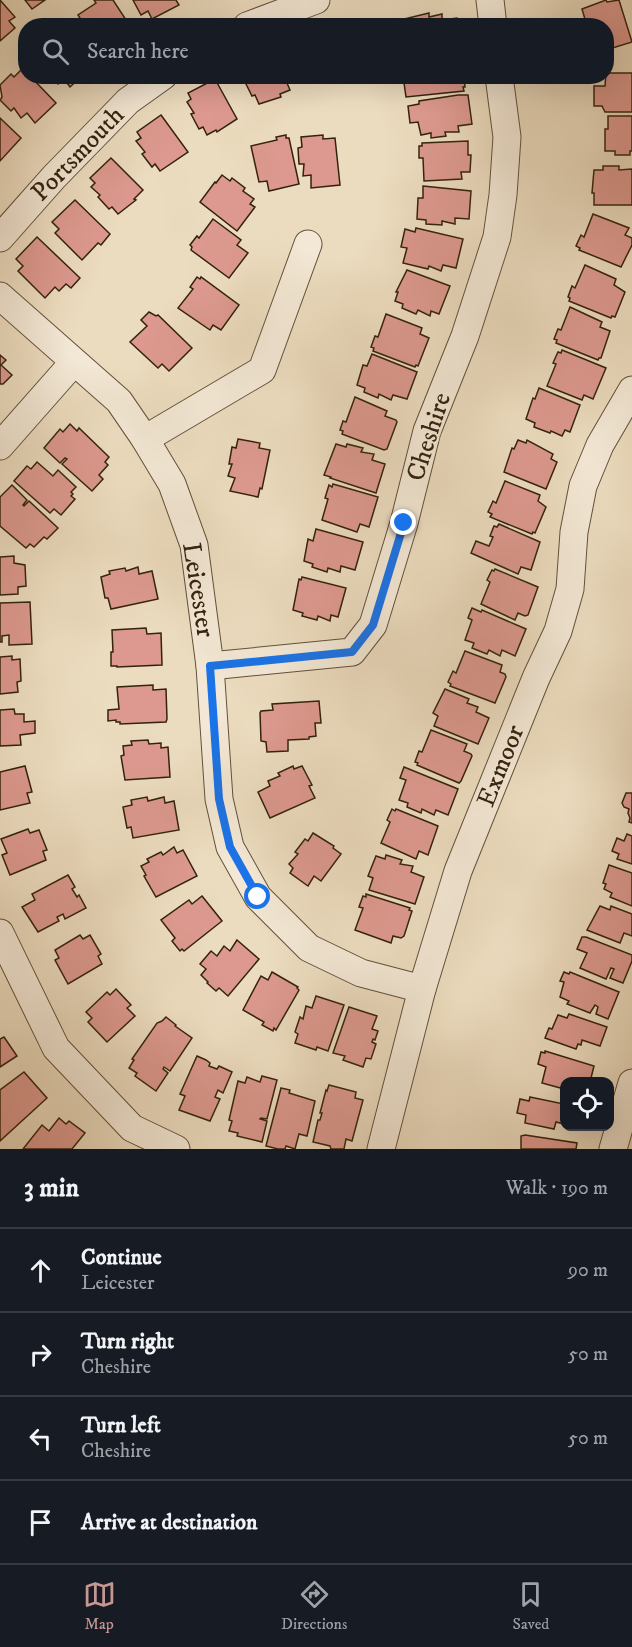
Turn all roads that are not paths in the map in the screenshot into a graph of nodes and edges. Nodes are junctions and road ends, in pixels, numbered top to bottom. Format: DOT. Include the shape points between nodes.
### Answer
graph roads {
  1 [pos="316,0"];
  2 [pos="490,0"];
  3 [pos="268,18"];
  4 [pos="492,18"];
  5 [pos="152,84"];
  6 [pos="500,84"];
  7 [pos="0,238"];
  8 [pos="308,244"];
  9 [pos="0,296"];
  10 [pos="74,362"];
  11 [pos="632,390"];
  12 [pos="145,439"];
  13 [pos="0,446"];
  14 [pos="210,666"];
  15 [pos="0,933"];
  16 [pos="422,989"];
  17 [pos="632,1083"];
  18 [pos="176,1149"];
  19 [pos="381,1149"];
  20 [pos="614,1149"];
  1 -- 3 [label="street"];
  2 -- 4 [label="street"];
  5 -- 7 [label="street, Portsmouth" via="128,101"];
  6 -- 14 [label="street, Cheshire" via="507,137 497,237 465,336 427,432 373,625 352,652"];
  8 -- 12 [label="street" via="262,370"];
  9 -- 10 [label="street, Leicester"];
  10 -- 12 [label="street, Leicester" via="119,401"];
  10 -- 13 [label="street"];
  11 -- 16 [label="street, Exmoor" via="600,445 583,486 574,532 570,589 558,631 458,871"];
  12 -- 14 [label="street, Leicester" via="172,484 194,545"];
  14 -- 16 [label="street, Leicester" via="219,799 230,847 258,897 309,948 362,973"];
  15 -- 18 [label="street" via="56,1048 132,1128"];
  16 -- 19 [label="street, Exmoor"];
  17 -- 20 [label="street"];
}
